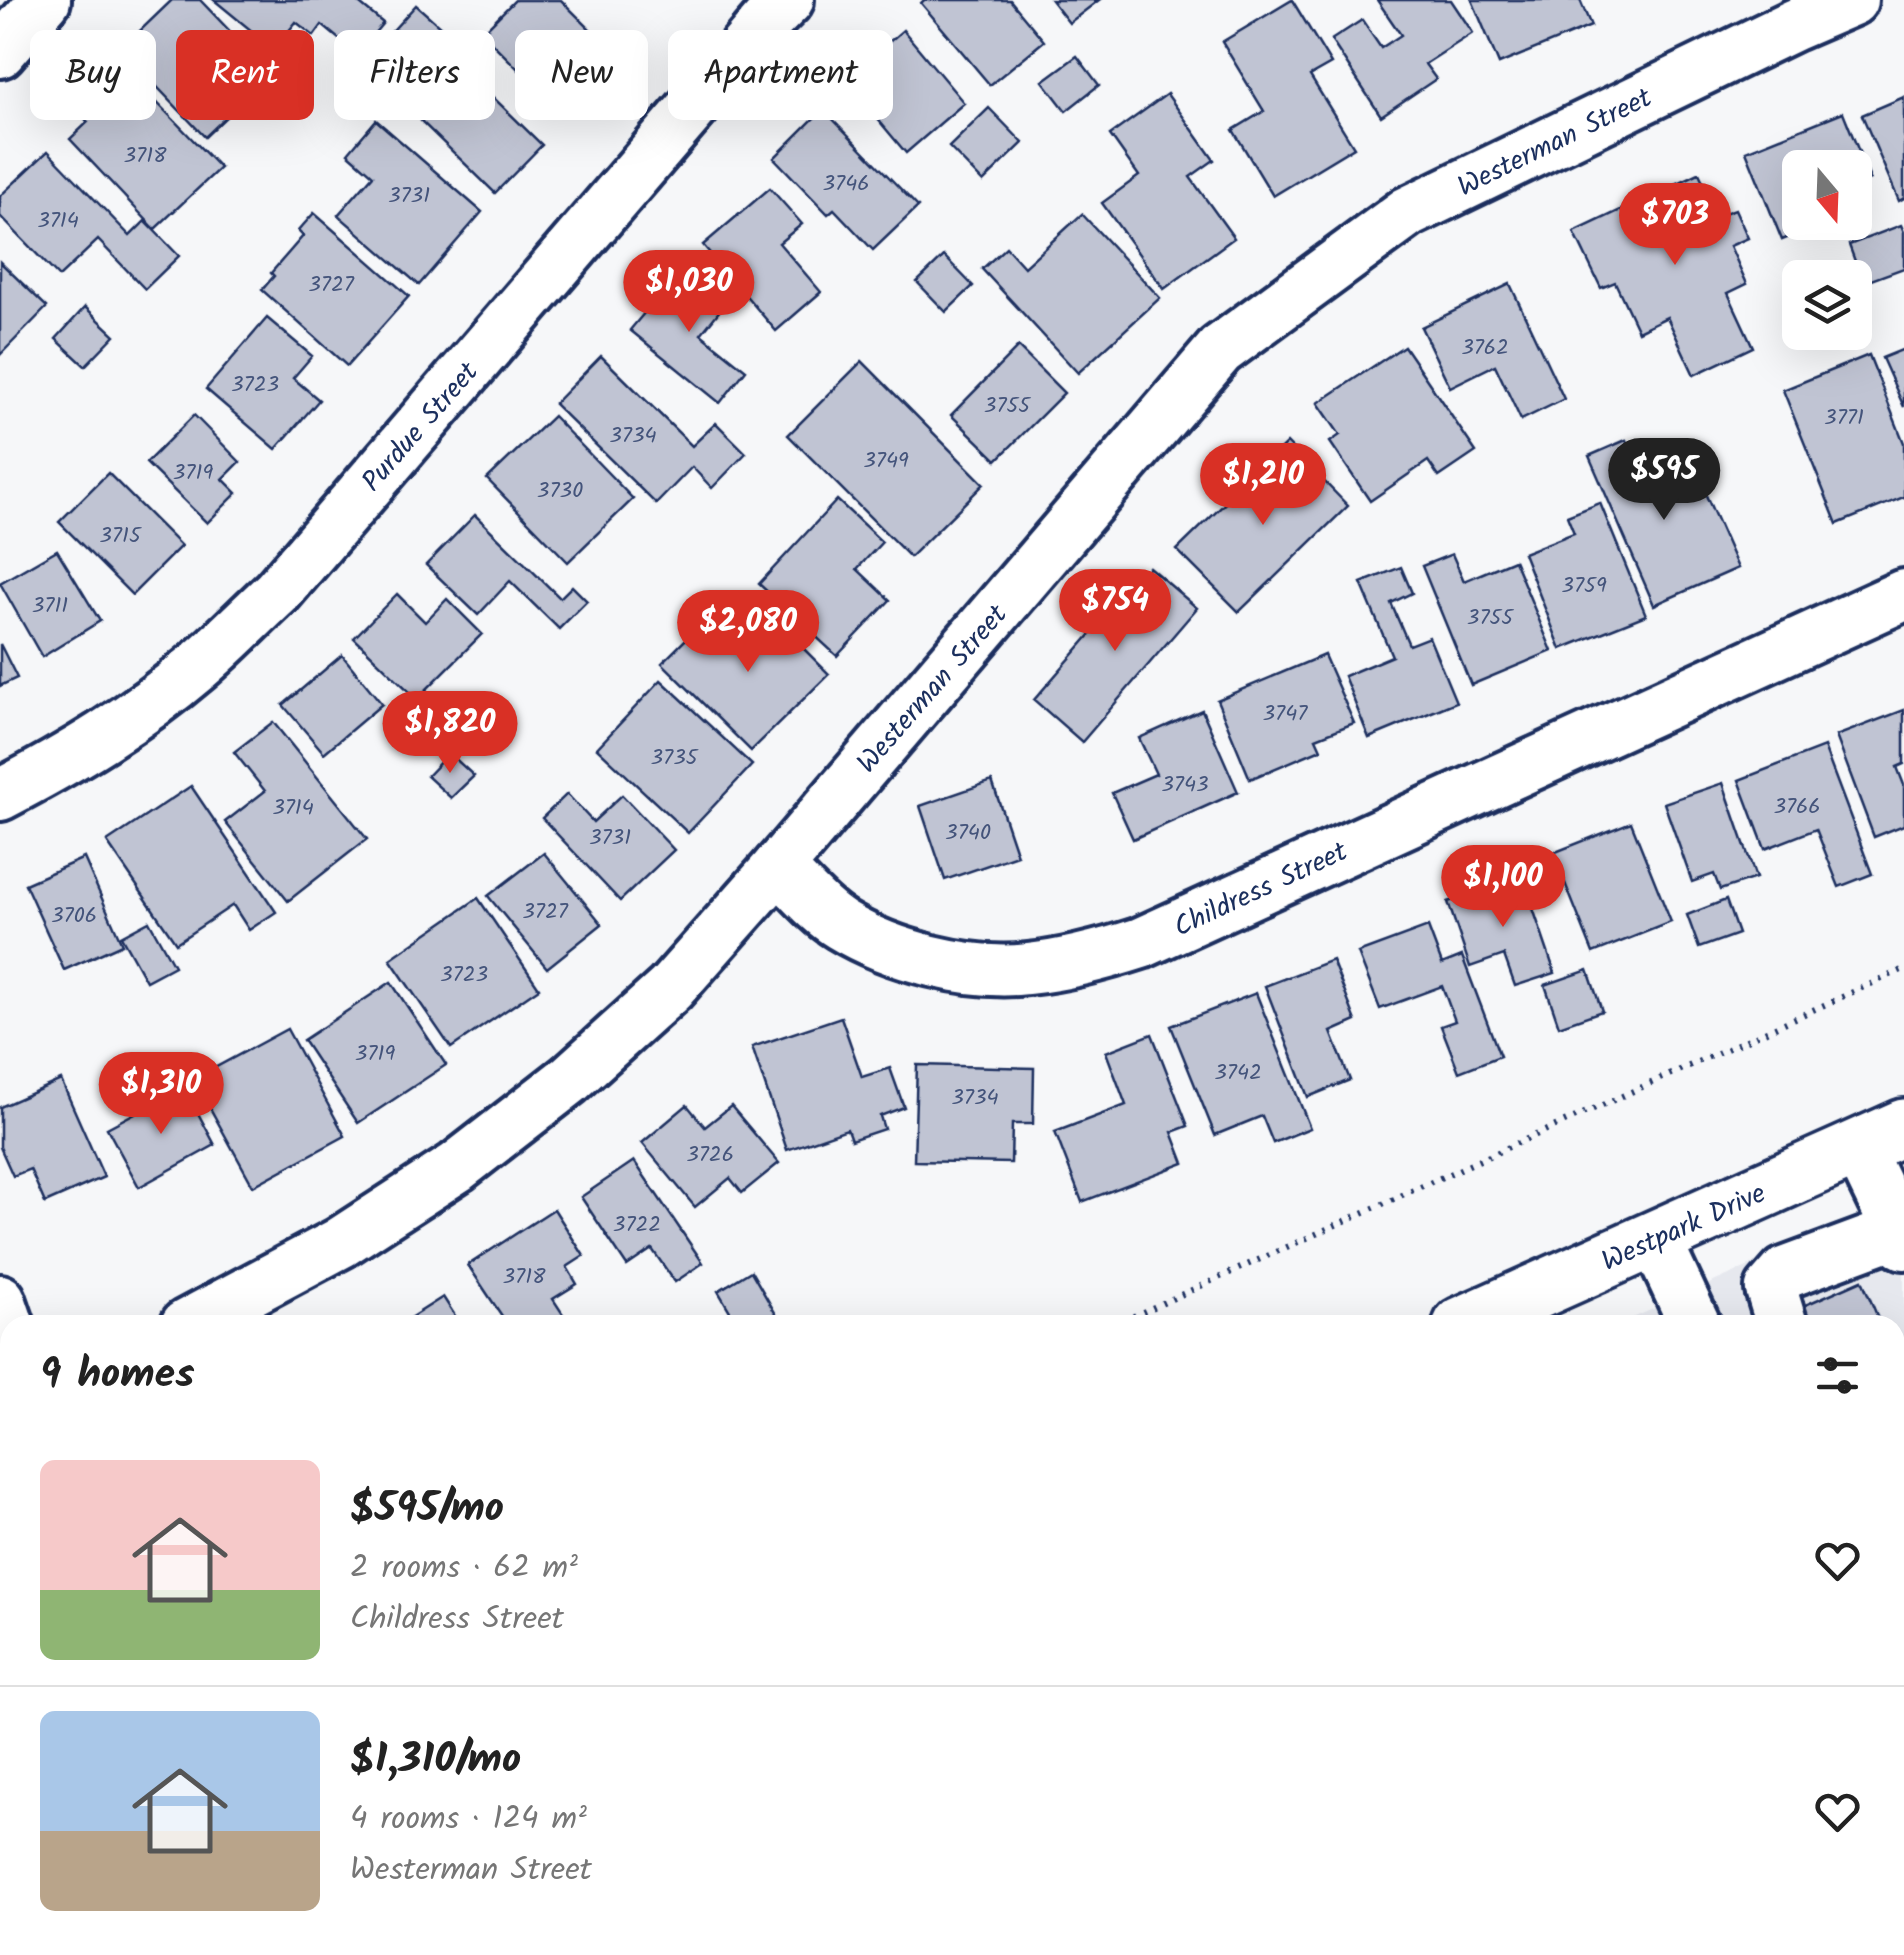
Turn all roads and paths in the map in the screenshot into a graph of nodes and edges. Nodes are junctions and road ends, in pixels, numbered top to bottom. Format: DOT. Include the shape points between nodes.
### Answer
graph roads {
  1 [pos="45,0"];
  2 [pos="788,0"];
  3 [pos="1852,0"];
  4 [pos="0,52"];
  5 [pos="1904,595"];
  6 [pos="0,794"];
  7 [pos="778,867"];
  8 [pos="1904,969"];
  9 [pos="1881,1137"];
  10 [pos="1655,1238"];
  11 [pos="1901,1238"];
  12 [pos="205,1315"];
  13 [pos="1136,1315"];
  14 [pos="1483,1315"];
  15 [pos="1690,1315"];
  16 [pos="1779,1315"];
  1 -- 4 [label="street"];
  2 -- 6 [label="street, Purdue Street" via="276,592 131,718"];
  3 -- 7 [label="street, Westerman Street" via="1408,212 1220,350"];
  5 -- 7 [label="street, Childress Street" via="1100,956 1024,970 923,960 837,923"];
  7 -- 12 [label="street, Westerman Street" via="670,989 485,1146 340,1243"];
  8 -- 13 [label="path"];
  9 -- 10 [label="main road, Westpark Drive"];
  9 -- 11 [label="street"];
  10 -- 14 [label="main road, Westpark Drive"];
  10 -- 15 [label="street"];
  11 -- 16 [label="street" via="1785,1274 1772,1289"];
}
